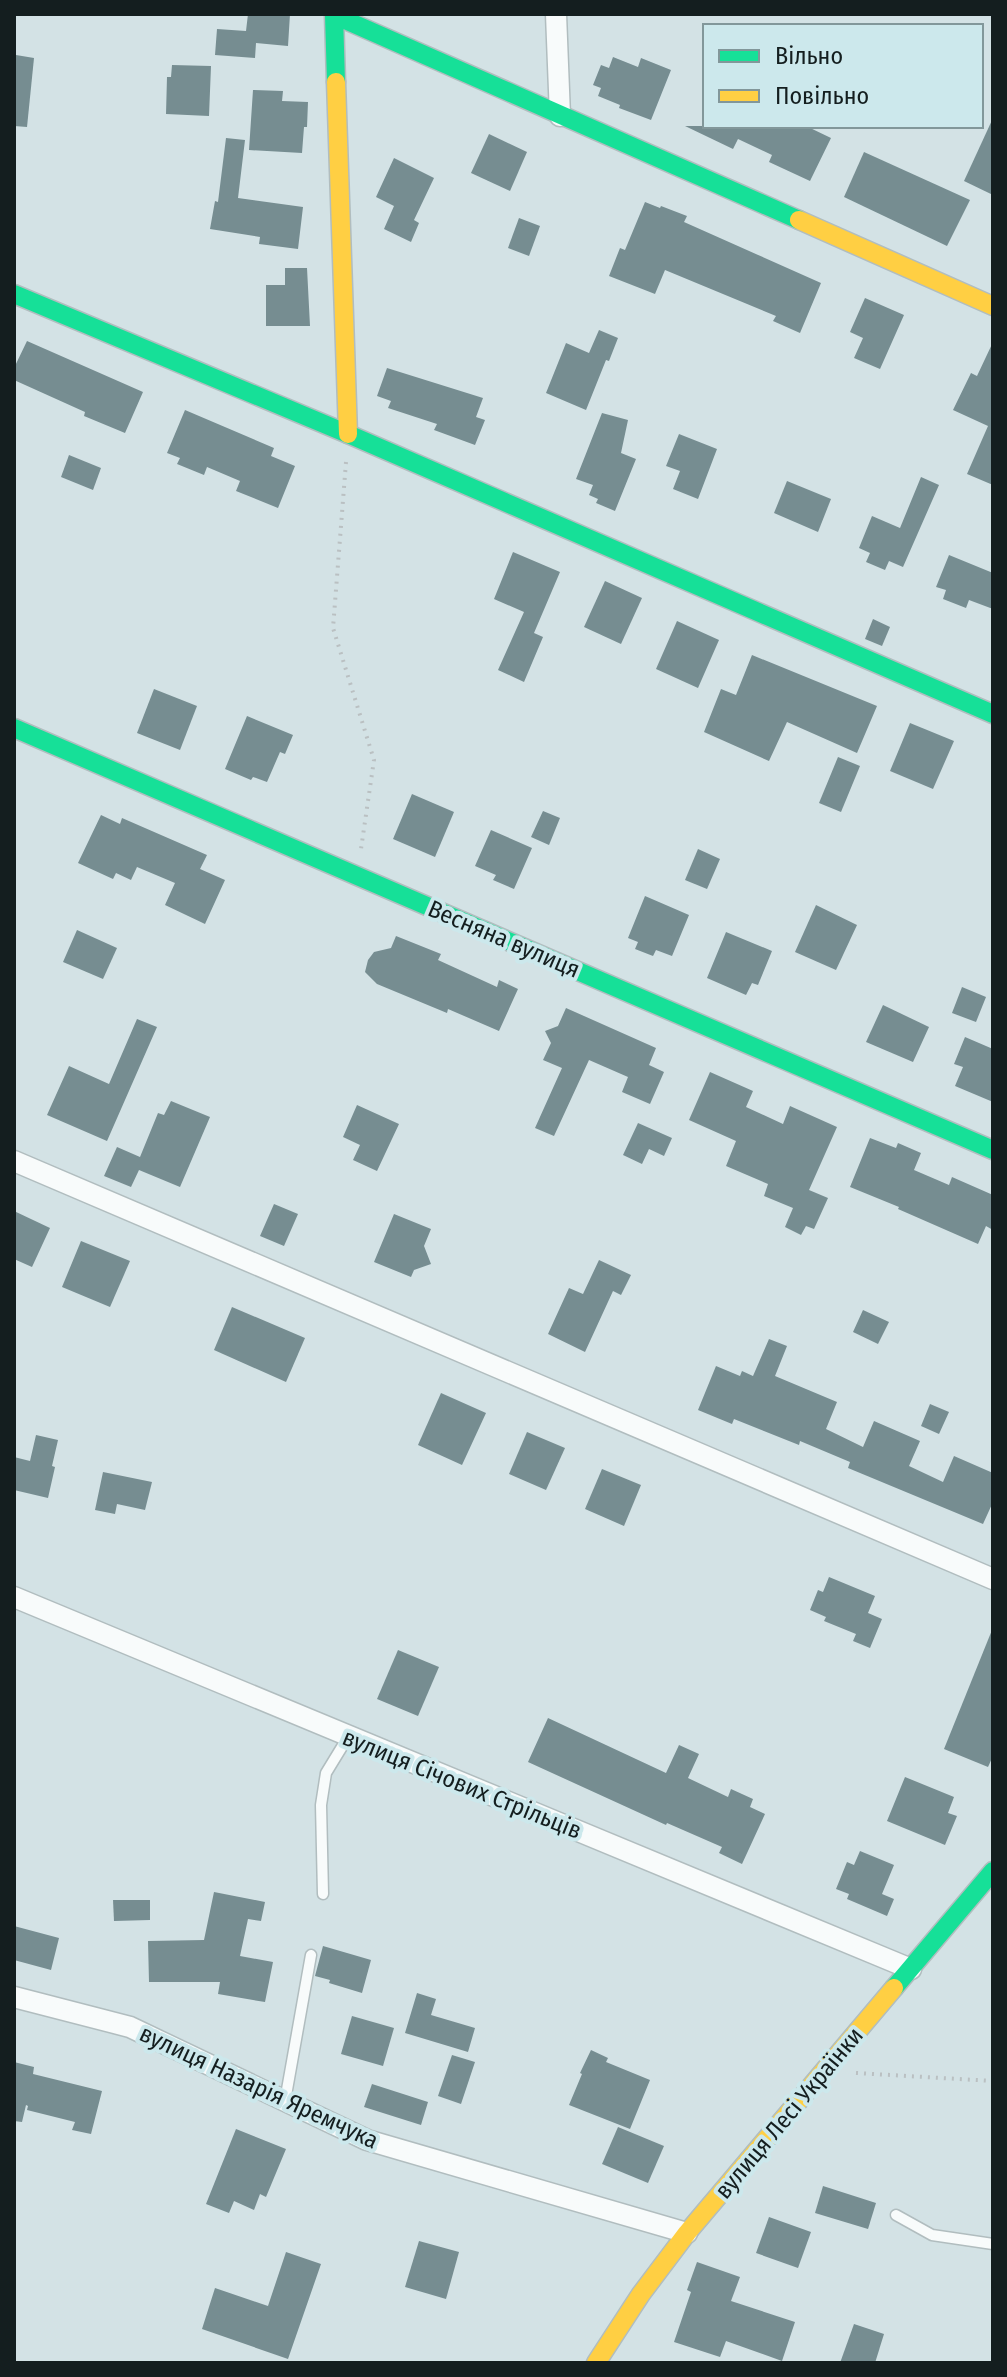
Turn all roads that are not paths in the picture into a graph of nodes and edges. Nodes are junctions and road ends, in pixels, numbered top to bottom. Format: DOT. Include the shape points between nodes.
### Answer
graph roads {
  1 [pos="556,14"];
  2 [pos="560,116"];
  3 [pos="14,294"];
  4 [pos="993,306"];
  5 [pos="348,434"];
  6 [pos="993,714"];
  7 [pos="14,728"];
  8 [pos="993,1150"];
  9 [pos="14,1161"];
  10 [pos="993,1579"];
  11 [pos="14,1597"];
  12 [pos="348,1737"];
  13 [pos="993,1871"];
  14 [pos="323,1894"];
  15 [pos="311,1955"];
  16 [pos="911,1969"];
  17 [pos="14,1997"];
  18 [pos="285,2101"];
  19 [pos="896,2215"];
  20 [pos="687,2233"];
  21 [pos="993,2244"];
  22 [pos="596,2363"];
  1 -- 2 [label="street"];
  2 -- 4 [label="street"];
  2 -- 5 [label="street" via="334,15"];
  3 -- 5 [label="street"];
  5 -- 6 [label="street"];
  7 -- 8 [label="street, Весняна вулиця"];
  9 -- 10 [label="street"];
  11 -- 12 [label="street, вулиця Січових Стрільців"];
  12 -- 14 [label="lane" via="326,1773 321,1805"];
  12 -- 16 [label="street, вулиця Січових Стрільців"];
  13 -- 16 [label="street, вулиця Лесі Українки"];
  15 -- 18 [label="lane"];
  16 -- 20 [label="street, вулиця Лесі Українки"];
  17 -- 18 [label="street, вулиця Назарія Яремчука" via="130,2027"];
  18 -- 20 [label="street, вулиця Назарія Яремчука" via="367,2140"];
  19 -- 21 [label="lane" via="932,2235"];
  20 -- 22 [label="street, вулиця Лесі Українки"];
}
